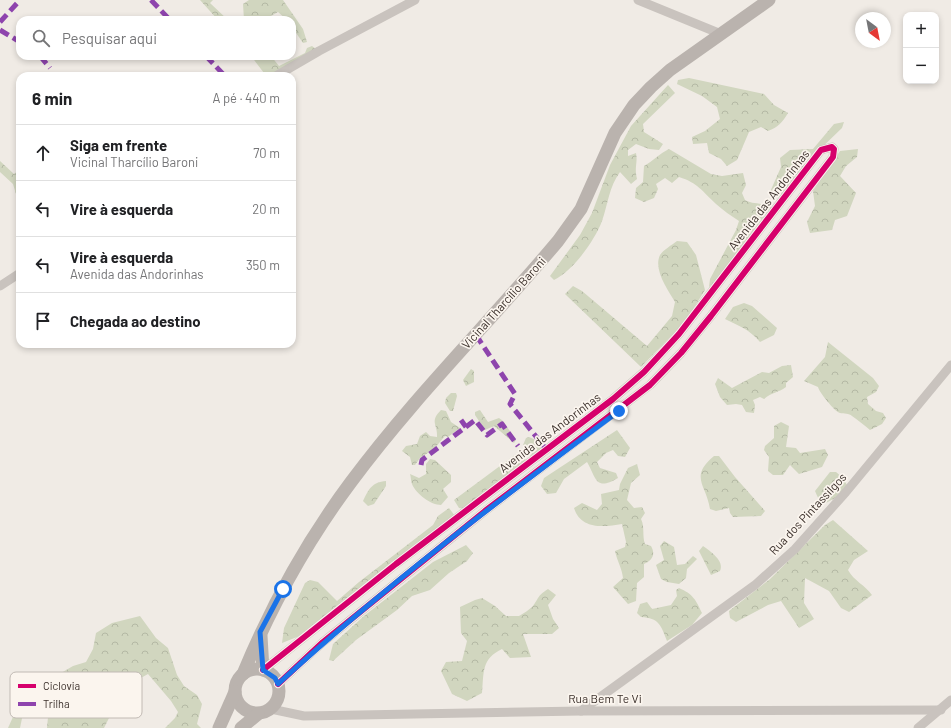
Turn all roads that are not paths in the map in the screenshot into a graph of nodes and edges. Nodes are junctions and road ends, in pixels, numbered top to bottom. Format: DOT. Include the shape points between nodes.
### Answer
graph roads {
  1 [pos="415,0"];
  2 [pos="638,0"];
  3 [pos="769,0"];
  4 [pos="721,34"];
  5 [pos="283,72"];
  6 [pos="16,276"];
  7 [pos="0,286"];
  8 [pos="951,365"];
  9 [pos="260,632"];
  10 [pos="263,670"];
  11 [pos="243,674"];
  12 [pos="278,684"];
  13 [pos="235,692"];
  14 [pos="951,700"];
  15 [pos="271,709"];
  16 [pos="941,710"];
  17 [pos="581,711"];
  18 [pos="258,714"];
  19 [pos="219,728"];
  20 [pos="241,728"];
  21 [pos="918,728"];
  1 -- 5 [label="street"];
  2 -- 4 [label="street"];
  3 -- 4 [label="main road, Vicinal Tharcílio Baroni"];
  4 -- 9 [label="main road, Vicinal Tharcílio Baroni" via="670,70 634,105 615,133 581,209 567,229 511,297 396,425 351,482 316,533"];
  6 -- 7 [label="street"];
  8 -- 17 [label="street, Rua dos Pintassilgos" via="846,492 795,549 755,585"];
  9 -- 10 [label="main road"];
  9 -- 11 [label="main road, Vicinal Tharcílio Baroni"];
  10 -- 11 [label="main road" via="256,669"];
  10 -- 12 [label="main road" via="275,678"];
  10 -- 12 [label="street, Avenida das Andorinhas" via="644,372 679,334 821,150 832,147 834,149 833,157 711,316 681,353 650,385 479,516 330,637"];
  11 -- 13 [label="main road"];
  12 -- 15 [label="main road" via="278,698"];
  13 -- 18 [label="main road" via="239,705 251,713"];
  13 -- 19 [label="main road"];
  14 -- 16 [label="street"];
  15 -- 17 [label="street, Rua Bem Te Vi" via="304,716"];
  15 -- 18 [label="main road"];
  16 -- 17 [label="street, Rua Bem Te Vi"];
  16 -- 21 [label="street"];
  18 -- 20 [label="main road"];
}
